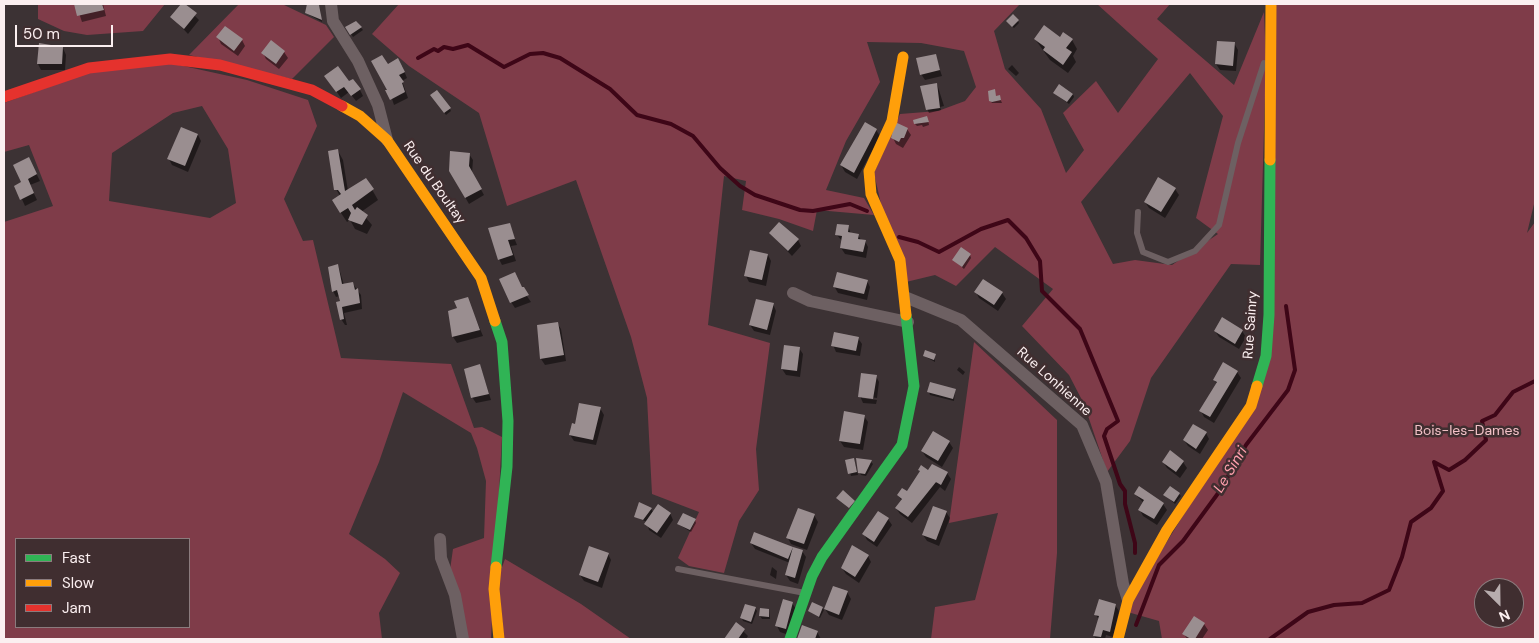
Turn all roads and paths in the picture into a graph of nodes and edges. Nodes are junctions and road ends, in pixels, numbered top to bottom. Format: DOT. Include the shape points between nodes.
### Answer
graph roads {
  1 [pos="331,4"];
  2 [pos="1271,4"];
  3 [pos="1269,48"];
  4 [pos="903,57"];
  5 [pos="4,97"];
  6 [pos="387,140"];
  7 [pos="1138,212"];
  8 [pos="793,293"];
  9 [pos="905,296"];
  10 [pos="908,322"];
  11 [pos="440,539"];
  12 [pos="678,569"];
  13 [pos="805,592"];
  14 [pos="1128,600"];
  15 [pos="463,639"];
  16 [pos="499,639"];
  17 [pos="790,639"];
  18 [pos="1118,639"];
  1 -- 6 [label="street" via="333,21 358,61 378,105"];
  2 -- 3 [label="street, Rue Sainry"];
  3 -- 7 [label="lane" via="1238,143 1219,225 1195,251 1168,262 1143,252 1137,233"];
  3 -- 14 [label="street, Rue Sainry" via="1269,305 1266,356 1251,406 1167,530"];
  4 -- 9 [label="street" via="892,121 869,171 871,194 900,260"];
  5 -- 6 [label="street, Rue du Boultay" via="89,68 170,59 220,65 312,90 360,116"];
  6 -- 16 [label="street, Rue du Boultay" via="481,278 502,342 508,466 494,589"];
  8 -- 10 [label="street" via="810,301"];
  9 -- 10 [label="street"];
  9 -- 14 [label="street, Rue Lonhienne" via="961,320 1082,425 1106,482"];
  10 -- 13 [label="street" via="914,386 902,445 822,557"];
  11 -- 15 [label="street" via="441,558 455,595"];
  12 -- 13 [label="lane"];
  13 -- 17 [label="street"];
  14 -- 18 [label="street, Rue Sainry"];
}
